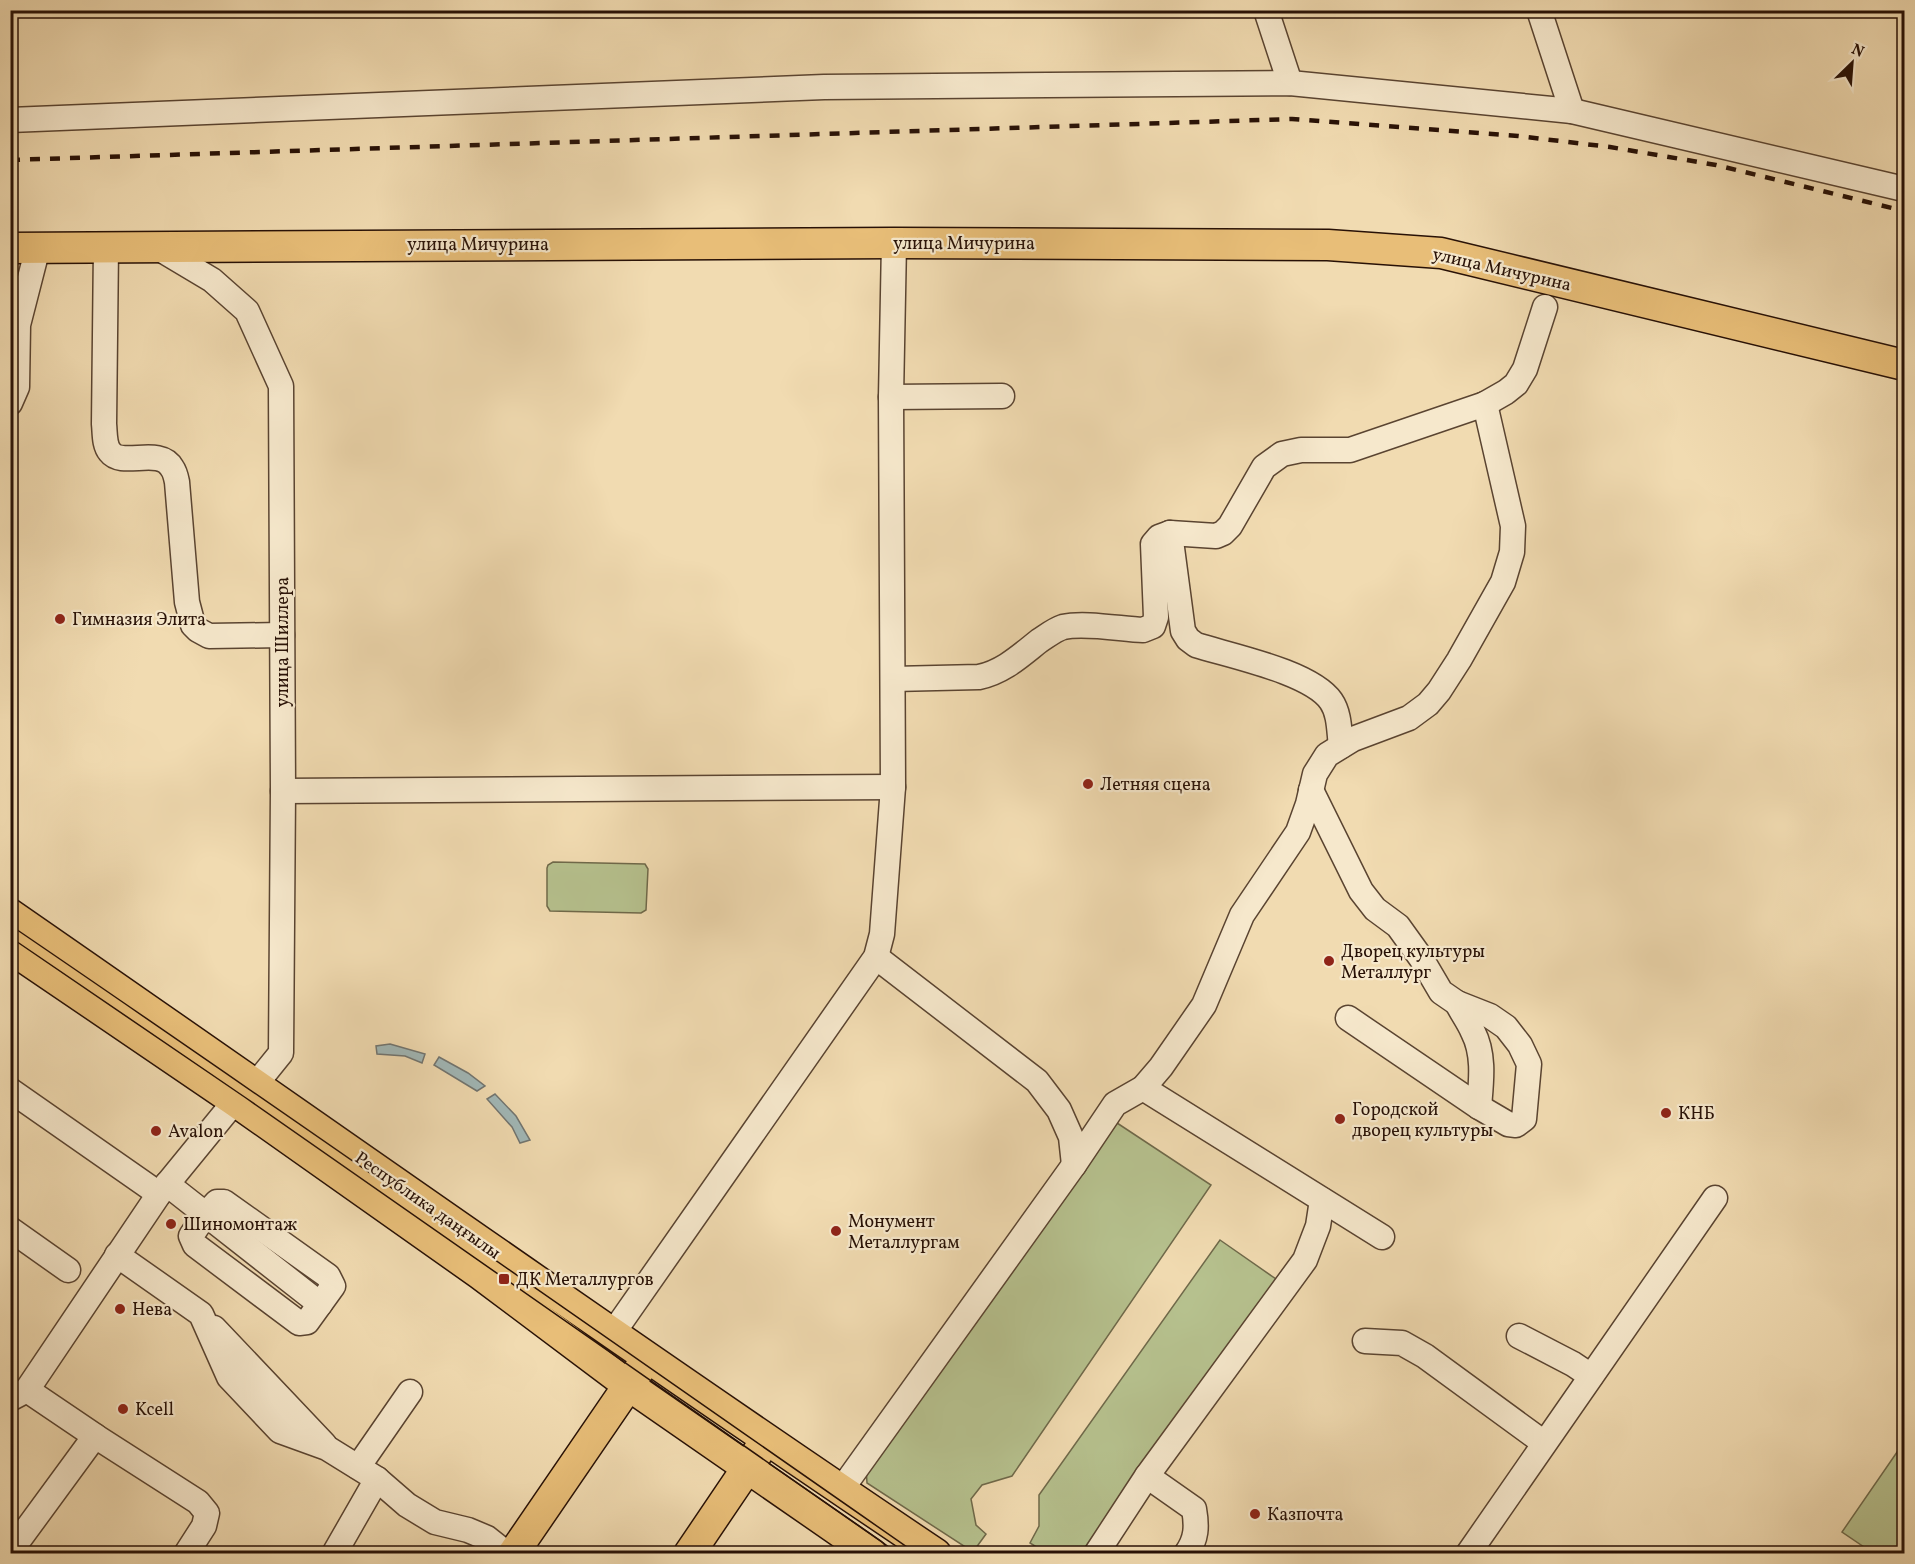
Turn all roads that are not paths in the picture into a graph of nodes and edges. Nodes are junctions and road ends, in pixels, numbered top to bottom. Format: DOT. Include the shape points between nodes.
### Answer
graph roads {
  1 [pos="1266,10"];
  2 [pos="1539,10"];
  3 [pos="1290,83"];
  4 [pos="1572,111"];
  5 [pos="10,120"];
  6 [pos="1905,189"];
  7 [pos="894,243"];
  8 [pos="155,246"];
  9 [pos="24,247"];
  10 [pos="106,247"];
  11 [pos="1545,307"];
  12 [pos="1905,365"];
  13 [pos="1002,396"];
  14 [pos="891,397"];
  15 [pos="10,403"];
  16 [pos="1485,404"];
  17 [pos="1170,533"];
  18 [pos="282,635"];
  19 [pos="893,679"];
  20 [pos="1341,746"];
  21 [pos="893,787"];
  22 [pos="1311,790"];
  23 [pos="283,791"];
  24 [pos="10,914"];
  25 [pos="10,948"];
  26 [pos="876,957"];
  27 [pos="1457,1003"];
  28 [pos="1348,1018"];
  29 [pos="1143,1088"];
  30 [pos="10,1090"];
  31 [pos="245,1092"];
  32 [pos="1479,1107"];
  33 [pos="1074,1166"];
  34 [pos="163,1189"];
  35 [pos="1715,1198"];
  36 [pos="1322,1200"];
  37 [pos="205,1215"];
  38 [pos="10,1228"];
  39 [pos="1382,1237"];
  40 [pos="117,1255"];
  41 [pos="68,1270"];
  42 [pos="613,1333"];
  43 [pos="1519,1336"];
  44 [pos="1365,1341"];
  45 [pos="648,1357"];
  46 [pos="1591,1376"];
  47 [pos="628,1385"];
  48 [pos="410,1392"];
  49 [pos="19,1394"];
  50 [pos="95,1436"];
  51 [pos="768,1439"];
  52 [pos="1544,1443"];
  53 [pos="747,1467"];
  54 [pos="367,1473"];
  55 [pos="1147,1476"];
  56 [pos="841,1490"];
  57 [pos="10,1552"];
  58 [pos="186,1554"];
  59 [pos="334,1554"];
  60 [pos="507,1554"];
  61 [pos="513,1554"];
  62 [pos="689,1554"];
  63 [pos="872,1554"];
  64 [pos="936,1554"];
  65 [pos="1096,1554"];
  66 [pos="1186,1554"];
  67 [pos="1468,1554"];
  1 -- 3 [label="street"];
  2 -- 4 [label="street"];
  3 -- 4 [label="street"];
  3 -- 5 [label="street" via="824,87"];
  4 -- 6 [label="street"];
  7 -- 8 [label="main road, улица Мичурина"];
  7 -- 12 [label="main road, улица Мичурина" via="1329,245 1441,254"];
  7 -- 14 [label="street"];
  8 -- 10 [label="main road, улица Мичурина"];
  8 -- 18 [label="street, улица Шиллера" via="212,280 248,311 281,386"];
  9 -- 10 [label="main road, улица Мичурина"];
  9 -- 15 [label="street" via="17,387"];
  10 -- 18 [label="street" via="105,442 117,458 162,459 172,467 193,625 209,636"];
  11 -- 16 [label="street" via="1525,369 1516,384"];
  13 -- 14 [label="street"];
  14 -- 19 [label="street"];
  16 -- 17 [label="street" via="1350,450 1282,454 1264,466 1223,533"];
  16 -- 20 [label="street" via="1514,526 1512,552 1503,582 1459,660 1428,705 1409,718"];
  17 -- 19 [label="street" via="1153,544 1153,626 1143,630 1063,627 993,674"];
  17 -- 20 [label="street" via="1183,631 1188,639 1196,645 1295,675 1320,690 1337,712"];
  18 -- 23 [label="street, улица Шиллера"];
  19 -- 21 [label="street"];
  20 -- 22 [label="street" via="1327,755 1315,774"];
  21 -- 23 [label="street"];
  21 -- 26 [label="street" via="885,914"];
  22 -- 27 [label="street" via="1361,891 1398,926 1441,992"];
  22 -- 29 [label="street" via="1298,832 1242,915 1204,1005"];
  23 -- 31 [label="street, улица Шиллера" via="281,1053"];
  24 -- 31 [label="main road, Республика даңғылы"];
  25 -- 31 [label="main road, Республика даңғылы"];
  26 -- 33 [label="street" via="1037,1081 1059,1110 1071,1137"];
  26 -- 42 [label="street"];
  27 -- 32 [label="street" via="1475,1034 1480,1055"];
  27 -- 32 [label="street" via="1506,1027 1529,1064 1524,1119 1516,1125 1508,1124"];
  28 -- 32 [label="street"];
  29 -- 33 [label="street" via="1115,1104"];
  29 -- 36 [label="street"];
  30 -- 34 [label="street"];
  31 -- 34 [label="street, улица Шиллера"];
  31 -- 42 [label="main road, Республика даңғылы"];
  31 -- 47 [label="main road, Республика даңғылы"];
  33 -- 56 [label="street"];
  34 -- 37 [label="street"];
  34 -- 40 [label="street, улица Шиллера"];
  35 -- 46 [label="street"];
  36 -- 39 [label="street"];
  36 -- 55 [label="street" via="1318,1226 1305,1260"];
  37 -- 37 [label="street" via="217,1202 224,1203 328,1276 333,1286 307,1322 299,1323 195,1245 191,1236"];
  38 -- 41 [label="street"];
  40 -- 49 [label="street, улица Шиллера"];
  40 -- 54 [label="street" via="201,1314 229,1377 280,1431 327,1448"];
  42 -- 45 [label="main road, Республика даңғылы"];
  43 -- 46 [label="street"];
  44 -- 52 [label="street" via="1402,1343 1425,1356"];
  45 -- 47 [label="main road"];
  45 -- 51 [label="main road, Республика даңғылы"];
  46 -- 52 [label="street"];
  47 -- 53 [label="main road, Республика даңғылы"];
  47 -- 61 [label="main road"];
  48 -- 54 [label="street"];
  49 -- 50 [label="street"];
  50 -- 57 [label="street"];
  50 -- 58 [label="street" via="198,1502 207,1513 204,1526"];
  51 -- 53 [label="main road"];
  51 -- 56 [label="main road, Республика даңғылы"];
  52 -- 67 [label="street"];
  53 -- 62 [label="main road"];
  53 -- 63 [label="main road, Республика даңғылы"];
  54 -- 59 [label="street"];
  54 -- 60 [label="street" via="435,1522 487,1538"];
  55 -- 65 [label="street"];
  55 -- 66 [label="street" via="1194,1509 1197,1527"];
  56 -- 64 [label="main road, Республика даңғылы"];
}
